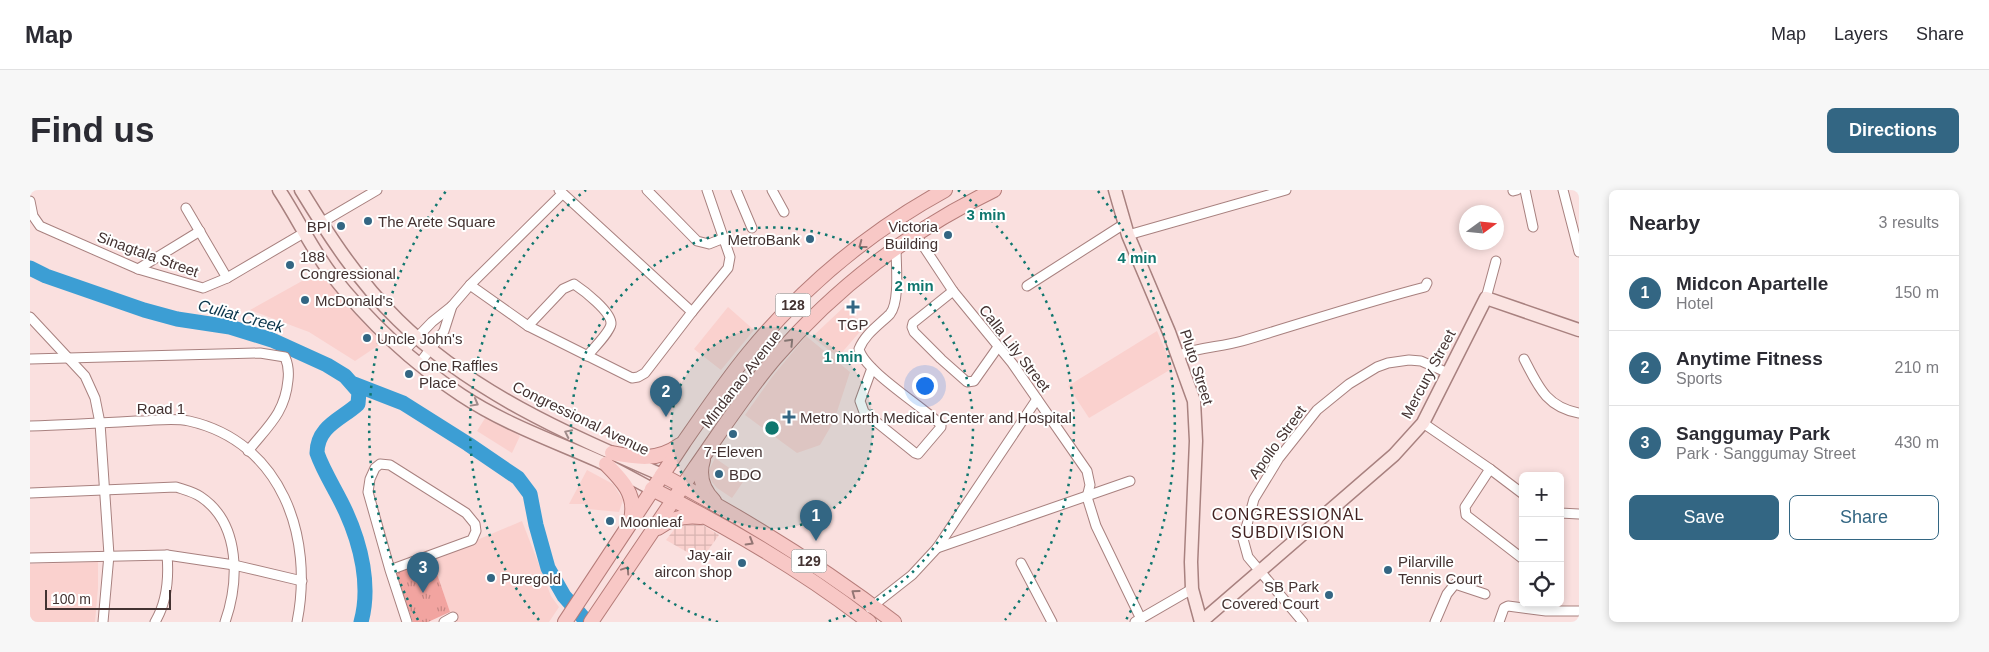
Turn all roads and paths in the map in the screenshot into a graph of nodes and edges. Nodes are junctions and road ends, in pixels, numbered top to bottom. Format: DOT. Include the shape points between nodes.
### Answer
graph roads {
  1 [pos="279,190"];
  2 [pos="300,190"];
  3 [pos="377,190"];
  4 [pos="646,190"];
  5 [pos="706,190"];
  6 [pos="736,190"];
  7 [pos="772,190"];
  8 [pos="945,190"];
  9 [pos="994,190"];
  10 [pos="1115,190"];
  11 [pos="1286,190"];
  12 [pos="1525,190"];
  13 [pos="1563,190"];
  14 [pos="560,192"];
  15 [pos="931,198"];
  16 [pos="30,201"];
  17 [pos="186,208"];
  18 [pos="784,212"];
  19 [pos="942,218"];
  20 [pos="321,223"];
  21 [pos="1533,227"];
  22 [pos="752,228"];
  23 [pos="1126,229"];
  24 [pos="200,231"];
  25 [pos="304,234"];
  26 [pos="916,234"];
  27 [pos="724,238"];
  28 [pos="896,248"];
  29 [pos="1579,252"];
  30 [pos="1496,261"];
  31 [pos="138,269"];
  32 [pos="227,278"];
  33 [pos="1427,283"];
  34 [pos="470,285"];
  35 [pos="1027,286"];
  36 [pos="953,292"];
  37 [pos="1486,298"];
  38 [pos="452,306"];
  39 [pos="692,312"];
  40 [pos="30,317"];
  41 [pos="528,326"];
  42 [pos="1579,330"];
  43 [pos="417,338"];
  44 [pos="998,347"];
  45 [pos="430,349"];
  46 [pos="404,351"];
  47 [pos="1178,355"];
  48 [pos="588,356"];
  49 [pos="68,357"];
  50 [pos="30,359"];
  51 [pos="1524,360"];
  52 [pos="419,364"];
  53 [pos="872,368"];
  54 [pos="1448,373"];
  55 [pos="1037,399"];
  56 [pos="1579,413"];
  57 [pos="100,423"];
  58 [pos="1423,423"];
  59 [pos="30,426"];
  60 [pos="685,441"];
  61 [pos="248,450"];
  62 [pos="707,450"];
  63 [pos="609,459"];
  64 [pos="1490,468"];
  65 [pos="662,475"];
  66 [pos="1130,481"];
  67 [pos="683,486"];
  68 [pos="652,489"];
  69 [pos="105,490"];
  70 [pos="1519,491"];
  71 [pos="30,493"];
  72 [pos="1087,497"];
  73 [pos="674,500"];
  74 [pos="720,507"];
  75 [pos="1564,513"];
  76 [pos="1579,514"];
  77 [pos="708,518"];
  78 [pos="631,522"];
  79 [pos="650,535"];
  80 [pos="937,548"];
  81 [pos="109,555"];
  82 [pos="167,555"];
  83 [pos="1519,556"];
  84 [pos="30,558"];
  85 [pos="1020,563"];
  86 [pos="234,565"];
  87 [pos="390,570"];
  88 [pos="1259,571"];
  89 [pos="302,581"];
  90 [pos="1192,589"];
  91 [pos="1486,594"];
  92 [pos="872,605"];
  93 [pos="1579,611"];
  94 [pos="567,619"];
  95 [pos="866,619"];
  96 [pos="1138,620"];
  97 [pos="104,622"];
  98 [pos="154,622"];
  99 [pos="225,622"];
  100 [pos="297,622"];
  101 [pos="407,622"];
  102 [pos="590,622"];
  103 [pos="894,622"];
  104 [pos="1052,622"];
  105 [pos="1201,622"];
  106 [pos="1303,622"];
  107 [pos="1436,622"];
  108 [pos="1499,622"];
  1 -- 25 [label="street, Congressional Avenue / 129"];
  2 -- 20 [label="street, Congressional Avenue / 129"];
  3 -- 20 [label="street, Sinagtala Street"];
  4 -- 27 [label="street" via="697,241 709,244"];
  5 -- 27 [label="street"];
  6 -- 22 [label="street"];
  7 -- 18 [label="street"];
  8 -- 15 [label="main road, Mindanao Avenue / 128"];
  9 -- 19 [label="main road, Mindanao Avenue / 128"];
  10 -- 23 [label="street, Pluto Street"];
  11 -- 23 [label="street"];
  12 -- 21 [label="street"];
  13 -- 29 [label="street"];
  14 -- 34 [label="street"];
  14 -- 39 [label="street"];
  15 -- 19 [label="main road"];
  15 -- 60 [label="main road, Mindanao Avenue / 128, one-way" via="860,246 795,302 729,377"];
  16 -- 31 [label="street, Sinagtala Street" via="33,216 40,226"];
  17 -- 24 [label="street"];
  19 -- 26 [label="main road, Mindanao Avenue / 128"];
  20 -- 25 [label="street, Sinagtala Street"];
  20 -- 43 [label="street, Congressional Avenue / 129" via="366,285"];
  23 -- 35 [label="street"];
  23 -- 47 [label="street, Pluto Street"];
  24 -- 31 [label="street"];
  24 -- 32 [label="street"];
  25 -- 32 [label="street, Sinagtala Street"];
  25 -- 46 [label="street, Congressional Avenue / 129" via="358,307"];
  26 -- 28 [label="main road, Mindanao Avenue / 128"];
  26 -- 36 [label="street, Calla Lily Street"];
  27 -- 39 [label="street" via="730,257 728,268"];
  28 -- 53 [label="street" via="893,308 859,350"];
  62 -- 28 [label="main road, Mindanao Avenue / 128, one-way" via="746,394 785,347 832,301"];
  30 -- 37 [label="street, Mercury Street"];
  31 -- 32 [label="street, Sinagtala Street" via="198,288"];
  33 -- 47 [label="street" via="1425,287 1295,326"];
  34 -- 38 [label="street"];
  34 -- 41 [label="street"];
  36 -- 44 [label="street, Calla Lily Street"];
  36 -- 44 [label="street" via="914,323 914,332 967,382 974,381"];
  37 -- 42 [label="street"];
  37 -- 54 [label="street, Mercury Street"];
  38 -- 43 [label="street"];
  38 -- 45 [label="street" via="444,331"];
  39 -- 48 [label="street" via="638,377 632,378"];
  40 -- 49 [label="street"];
  41 -- 48 [label="street"];
  41 -- 48 [label="street" via="563,289 574,284 607,312 610,320 609,329"];
  43 -- 45 [label="street, Congressional Avenue / 129"];
  43 -- 46 [label="street"];
  44 -- 55 [label="street, Calla Lily Street"];
  45 -- 52 [label="street"];
  63 -- 45 [label="street, Congressional Avenue / 129, one-way" via="512,405"];
  46 -- 52 [label="street, Congressional Avenue / 129"];
  47 -- 90 [label="street, Pluto Street" via="1194,401 1196,418"];
  49 -- 50 [label="street"];
  49 -- 57 [label="street" via="93,390"];
  49 -- 61 [label="street" via="260,353 285,357 288,375 282,408"];
  51 -- 56 [label="street" via="1540,388 1555,405"];
  52 -- 63 [label="street, Congressional Avenue / 129, one-way" via="462,396 510,423"];
  53 -- 53 [label="street" via="941,425 918,454 860,406"];
  54 -- 58 [label="street, Mercury Street"];
  54 -- 88 [label="street, Apollo Street" via="1421,361 1388,363 1349,384 1317,410 1279,458 1254,500 1243,539 1248,557"];
  55 -- 72 [label="street, Calla Lily Street" via="1087,472 1090,485"];
  55 -- 80 [label="street"];
  57 -- 59 [label="street, Road 1"];
  57 -- 61 [label="street, Road 1" via="188,420 219,432"];
  57 -- 69 [label="street"];
  58 -- 64 [label="street"];
  58 -- 88 [label="street, Mercury Street" via="1394,455"];
  60 -- 63 [label="main road" via="653,458"];
  60 -- 65 [label="main road, Mindanao Avenue / 128"];
  61 -- 89 [label="street, Road 1" via="273,478 290,510 300,545"];
  62 -- 67 [label="main road, Mindanao Avenue / 128"];
  62 -- 74 [label="main road" via="701,467 701,480"];
  63 -- 65 [label="street, Congressional Avenue / 129"];
  63 -- 68 [label="street, Congressional Avenue / 129"];
  63 -- 78 [label="main road" via="629,491 633,505"];
  64 -- 70 [label="street"];
  64 -- 83 [label="street" via="1464,511"];
  65 -- 67 [label="main road, Congressional Avenue / 129"];
  65 -- 68 [label="main road, Mindanao Avenue / 128"];
  66 -- 72 [label="street"];
  67 -- 73 [label="main road, Mindanao Avenue / 128"];
  67 -- 74 [label="main road, Congressional Avenue / 129"];
  68 -- 73 [label="main road, Congressional Avenue / 129"];
  68 -- 78 [label="main road, Mindanao Avenue / 128"];
  69 -- 71 [label="street"];
  69 -- 81 [label="street"];
  69 -- 86 [label="street" via="176,487 202,498 224,525 230,538"];
  72 -- 80 [label="street"];
  72 -- 96 [label="street, Calla Lily Street" via="1096,526"];
  73 -- 77 [label="main road, Congressional Avenue / 129"];
  73 -- 79 [label="main road, Mindanao Avenue / 128"];
  92 -- 74 [label="main road, Congressional Avenue / 129, one-way" via="802,556"];
  75 -- 76 [label="street"];
  77 -- 79 [label="main road" via="676,518"];
  77 -- 95 [label="main road, Congressional Avenue / 129, one-way" via="783,562"];
  78 -- 94 [label="main road, Mindanao Avenue / 128"];
  102 -- 79 [label="main road, Mindanao Avenue / 128, one-way"];
  80 -- 92 [label="street" via="912,575"];
  81 -- 82 [label="street"];
  81 -- 84 [label="street"];
  81 -- 97 [label="street"];
  82 -- 86 [label="street"];
  82 -- 98 [label="street" via="166,590"];
  85 -- 104 [label="street"];
  86 -- 89 [label="street"];
  86 -- 99 [label="street" via="233,590"];
  87 -- 87 [label="street" via="476,536 474,524 466,513 390,465 380,464 370,479 368,492"];
  87 -- 101 [label="street"];
  88 -- 105 [label="street, Mercury Street"];
  88 -- 106 [label="street, Apollo Street"];
  89 -- 100 [label="street, Road 1"];
  90 -- 96 [label="street"];
  90 -- 105 [label="street, Pluto Street"];
  91 -- 107 [label="street" via="1455,584 1447,594"];
  92 -- 95 [label="street"];
  92 -- 103 [label="main road, Congressional Avenue / 129"];
  93 -- 108 [label="street" via="1506,606"];
}
